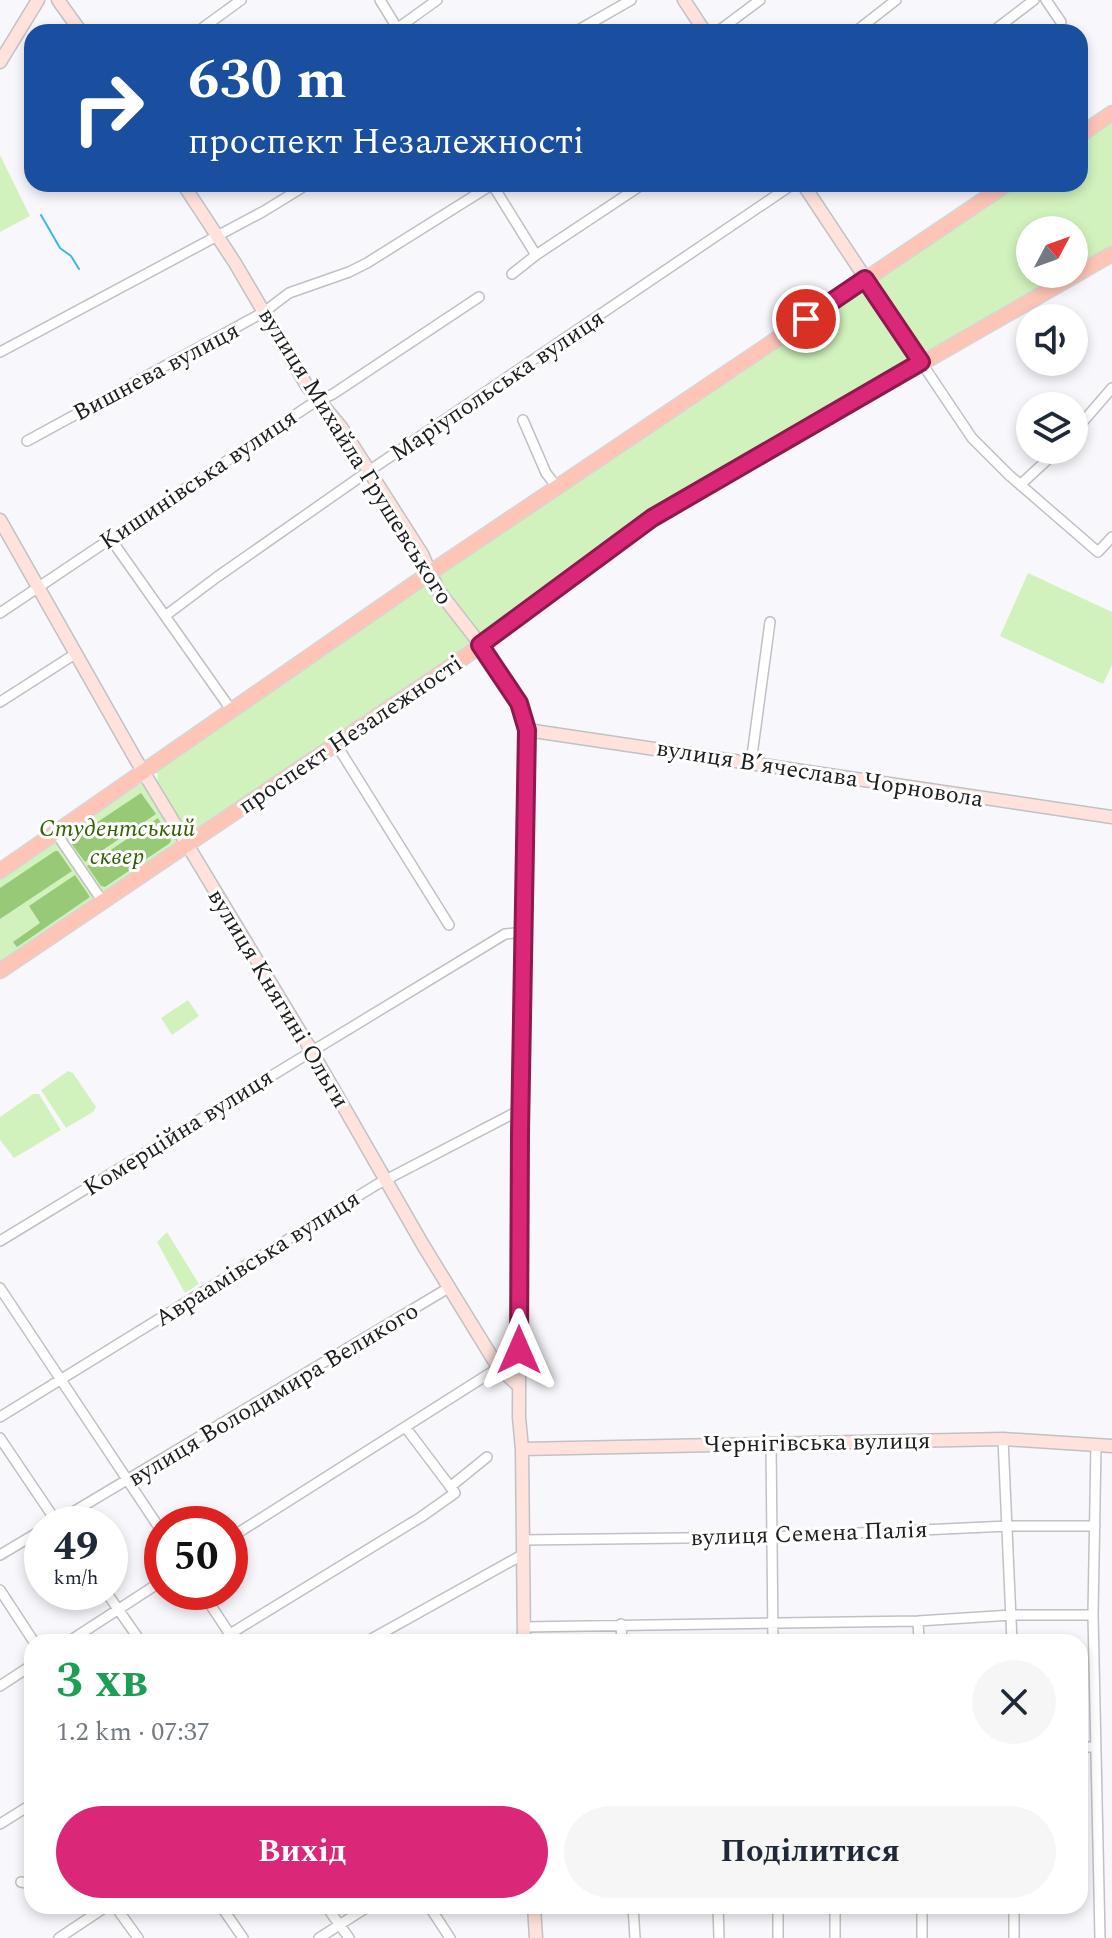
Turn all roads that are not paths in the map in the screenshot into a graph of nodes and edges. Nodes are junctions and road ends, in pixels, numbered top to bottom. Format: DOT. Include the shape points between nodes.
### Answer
graph roads {
  1 [pos="38,0"];
  2 [pos="58,0"];
  3 [pos="241,0"];
  4 [pos="380,0"];
  5 [pos="437,0"];
  6 [pos="631,0"];
  7 [pos="684,0"];
  8 [pos="760,0"];
  9 [pos="896,0"];
  10 [pos="1034,0"];
  11 [pos="1046,0"];
  12 [pos="1061,22"];
  13 [pos="75,24"];
  14 [pos="208,24"];
  15 [pos="395,24"];
  16 [pos="407,24"];
  17 [pos="589,24"];
  18 [pos="700,24"];
  19 [pos="728,24"];
  20 [pos="865,24"];
  21 [pos="1002,24"];
  22 [pos="0,62"];
  23 [pos="1112,113"];
  24 [pos="1088,130"];
  25 [pos="188,192"];
  26 [pos="294,192"];
  27 [pos="479,192"];
  28 [pos="497,192"];
  29 [pos="631,192"];
  30 [pos="781,192"];
  31 [pos="808,192"];
  32 [pos="995,192"];
  33 [pos="217,235"];
  34 [pos="1112,254"];
  35 [pos="536,255"];
  36 [pos="512,274"];
  37 [pos="865,279"];
  38 [pos="479,297"];
  39 [pos="264,312"];
  40 [pos="0,352"];
  41 [pos="921,362"];
  42 [pos="1112,388"];
  43 [pos="318,401"];
  44 [pos="1088,416"];
  45 [pos="523,420"];
  46 [pos="27,441"];
  47 [pos="1043,464"];
  48 [pos="369,471"];
  49 [pos="1020,485"];
  50 [pos="557,487"];
  51 [pos="0,520"];
  52 [pos="1112,537"];
  53 [pos="110,538"];
  54 [pos="431,572"];
  55 [pos="37,586"];
  56 [pos="0,613"];
  57 [pos="165,616"];
  58 [pos="770,622"];
  59 [pos="480,645"];
  60 [pos="75,654"];
  61 [pos="515,697"];
  62 [pos="0,702"];
  63 [pos="232,711"];
  64 [pos="527,730"];
  65 [pos="561,735"];
  66 [pos="336,744"];
  67 [pos="751,763"];
  68 [pos="527,767"];
  69 [pos="144,772"];
  70 [pos="1112,817"];
  71 [pos="56,833"];
  72 [pos="188,844"];
  73 [pos="0,871"];
  74 [pos="103,902"];
  75 [pos="449,925"];
  76 [pos="523,932"];
  77 [pos="0,971"];
  78 [pos="311,1050"];
  79 [pos="520,1110"];
  80 [pos="385,1180"];
  81 [pos="0,1241"];
  82 [pos="450,1287"];
  83 [pos="0,1288"];
  84 [pos="519,1350"];
  85 [pos="498,1367"];
  86 [pos="62,1380"];
  87 [pos="519,1386"];
  88 [pos="0,1417"];
  89 [pos="519,1417"];
  90 [pos="406,1428"];
  91 [pos="0,1438"];
  92 [pos="1003,1439"];
  93 [pos="771,1443"];
  94 [pos="1096,1445"];
  95 [pos="1112,1446"];
  96 [pos="522,1449"];
  97 [pos="487,1457"];
  98 [pos="128,1480"];
  99 [pos="450,1487"];
  100 [pos="45,1506"];
  101 [pos="84,1506"];
  102 [pos="145,1506"];
  103 [pos="1008,1526"];
  104 [pos="1095,1526"];
  105 [pos="248,1527"];
  106 [pos="772,1537"];
  107 [pos="522,1540"];
  108 [pos="24,1541"];
  109 [pos="0,1555"];
  110 [pos="522,1555"];
  111 [pos="0,1590"];
  112 [pos="116,1610"];
  113 [pos="119,1610"];
  114 [pos="214,1610"];
  115 [pos="1012,1615"];
  116 [pos="1093,1615"];
  117 [pos="918,1621"];
  118 [pos="773,1622"];
  119 [pos="621,1624"];
  120 [pos="29,1634"];
  121 [pos="80,1634"];
  122 [pos="135,1634"];
  123 [pos="229,1634"];
  124 [pos="238,1634"];
  125 [pos="380,1634"];
  126 [pos="521,1634"];
  127 [pos="544,1634"];
  128 [pos="622,1634"];
  129 [pos="773,1634"];
  130 [pos="919,1634"];
  131 [pos="1012,1634"];
  132 [pos="24,1670"];
  133 [pos="0,1686"];
  134 [pos="1088,1747"];
  135 [pos="1096,1747"];
  136 [pos="24,1809"];
  137 [pos="0,1824"];
  138 [pos="21,1882"];
  139 [pos="24,1883"];
  140 [pos="95,1914"];
  141 [pos="121,1914"];
  142 [pos="226,1914"];
  143 [pos="332,1914"];
  144 [pos="357,1914"];
  145 [pos="434,1914"];
  146 [pos="534,1914"];
  147 [pos="634,1914"];
  148 [pos="718,1914"];
  149 [pos="778,1914"];
  150 [pos="835,1914"];
  151 [pos="922,1914"];
  152 [pos="1014,1914"];
  153 [pos="340,1925"];
  154 [pos="59,1938"];
  155 [pos="138,1938"];
  156 [pos="243,1938"];
  157 [pos="319,1938"];
  158 [pos="349,1938"];
  159 [pos="450,1938"];
  160 [pos="536,1938"];
  161 [pos="635,1938"];
  162 [pos="719,1938"];
  163 [pos="778,1938"];
  164 [pos="835,1938"];
  165 [pos="922,1938"];
  166 [pos="1014,1938"];
  167 [pos="1100,1938"];
  1 -- 22 [label="street"];
  2 -- 13 [label="street"];
  3 -- 14 [label="street"];
  4 -- 15 [label="street"];
  5 -- 16 [label="street"];
  6 -- 17 [label="street"];
  7 -- 18 [label="street"];
  8 -- 19 [label="street"];
  9 -- 20 [label="street"];
  10 -- 21 [label="street"];
  11 -- 12 [label="street"];
  23 -- 24 [label="main road"];
  25 -- 33 [label="street, вулиця Михайла Грушевського"];
  26 -- 33 [label="street"];
  27 -- 39 [label="street, Вишнева вулиця" via="367,263 289,293"];
  28 -- 35 [label="street"];
  29 -- 35 [label="street"];
  30 -- 48 [label="street, Маріупольська вулиця"];
  31 -- 37 [label="street"];
  32 -- 37 [label="main road"];
  33 -- 39 [label="street, вулиця Михайла Грушевського"];
  33 -- 40 [label="street"];
  34 -- 41 [label="main road, проспект Незалежності"];
  35 -- 36 [label="street"];
  37 -- 41 [label="street"];
  37 -- 50 [label="main road"];
  38 -- 43 [label="street, Кишинівська вулиця"];
  39 -- 43 [label="street, вулиця Михайла Грушевського"];
  39 -- 46 [label="street, Вишнева вулиця"];
  41 -- 49 [label="street" via="966,431"];
  41 -- 59 [label="main road, проспект Незалежності" via="660,513"];
  42 -- 44 [label="street"];
  43 -- 48 [label="street, вулиця Михайла Грушевського"];
  43 -- 53 [label="street, Кишинівська вулиця"];
  45 -- 50 [label="street"];
  47 -- 49 [label="street"];
  48 -- 54 [label="street, вулиця Михайла Грушевського"];
  48 -- 57 [label="street, Маріупольська вулиця"];
  49 -- 52 [label="street" via="1098,552"];
  50 -- 54 [label="main road"];
  51 -- 55 [label="street, вулиця Княгині Ольги"];
  53 -- 55 [label="street, Кишинівська вулиця"];
  53 -- 57 [label="street"];
  54 -- 59 [label="street, вулиця Михайла Грушевського" via="438,590"];
  54 -- 63 [label="main road"];
  55 -- 56 [label="street, Кишинівська вулиця"];
  55 -- 60 [label="street, вулиця Княгині Ольги"];
  57 -- 63 [label="street"];
  58 -- 67 [label="street"];
  59 -- 61 [label="street, вулиця Михайла Грушевського"];
  59 -- 66 [label="main road, проспект Незалежності"];
  60 -- 62 [label="street"];
  60 -- 69 [label="street, вулиця Княгині Ольги"];
  61 -- 64 [label="street"];
  61 -- 65 [label="street" via="537,721"];
  63 -- 69 [label="main road"];
  64 -- 65 [label="street, вулиця Вʼячеслава Чорновола"];
  64 -- 68 [label="street"];
  65 -- 67 [label="street, вулиця Вʼячеслава Чорновола"];
  65 -- 68 [label="street" via="536,744"];
  66 -- 72 [label="main road, проспект Незалежності"];
  66 -- 75 [label="street"];
  67 -- 70 [label="street, вулиця Вʼячеслава Чорновола"];
  68 -- 76 [label="street"];
  69 -- 71 [label="main road"];
  69 -- 72 [label="street, вулиця Княгині Ольги"];
  71 -- 73 [label="main road"];
  71 -- 74 [label="street"];
  72 -- 74 [label="main road, проспект Незалежності"];
  72 -- 78 [label="street, вулиця Княгині Ольги"];
  74 -- 77 [label="main road, проспект Незалежності"];
  76 -- 78 [label="street, Комерційна вулиця" via="505,934"];
  76 -- 79 [label="street"];
  78 -- 80 [label="street, вулиця Княгині Ольги"];
  78 -- 81 [label="street, Комерційна вулиця"];
  79 -- 80 [label="street, Авраамівська вулиця"];
  79 -- 84 [label="street"];
  80 -- 82 [label="street, вулиця Княгині Ольги"];
  80 -- 86 [label="street, Авраамівська вулиця"];
  82 -- 85 [label="street, вулиця Княгині Ольги"];
  82 -- 98 [label="street, вулиця Володимира Великого"];
  83 -- 86 [label="street"];
  84 -- 85 [label="street"];
  84 -- 87 [label="street"];
  85 -- 87 [label="street, вулиця Княгині Ольги"];
  85 -- 89 [label="street"];
  85 -- 90 [label="street"];
  86 -- 88 [label="street, Авраамівська вулиця"];
  86 -- 98 [label="street"];
  87 -- 89 [label="street"];
  89 -- 96 [label="street"];
  90 -- 99 [label="street"];
  90 -- 105 [label="street"];
  91 -- 100 [label="street"];
  92 -- 93 [label="street, Чернігівська вулиця"];
  92 -- 94 [label="street, Чернігівська вулиця"];
  92 -- 103 [label="street"];
  93 -- 96 [label="street, Чернігівська вулиця"];
  93 -- 106 [label="street"];
  94 -- 95 [label="street, Чернігівська вулиця"];
  94 -- 104 [label="street"];
  96 -- 107 [label="street"];
  97 -- 99 [label="street"];
  98 -- 101 [label="street, вулиця Володимира Великого"];
  98 -- 102 [label="street"];
  99 -- 124 [label="street" via="455,1493 421,1517"];
  103 -- 104 [label="street, вулиця Семена Палія"];
  103 -- 106 [label="street, вулиця Семена Палія"];
  103 -- 115 [label="street"];
  104 -- 116 [label="street"];
  106 -- 107 [label="street, вулиця Семена Палія"];
  106 -- 118 [label="street"];
  107 -- 110 [label="street"];
  108 -- 109 [label="street"];
  110 -- 125 [label="street"];
  110 -- 126 [label="street"];
  111 -- 120 [label="street"];
  112 -- 121 [label="street"];
  113 -- 122 [label="street"];
  114 -- 123 [label="street"];
  115 -- 116 [label="street"];
  115 -- 117 [label="street"];
  115 -- 131 [label="street"];
  116 -- 135 [label="street"];
  117 -- 118 [label="street"];
  117 -- 130 [label="street"];
  118 -- 119 [label="street"];
  118 -- 129 [label="street"];
  119 -- 127 [label="street"];
  119 -- 128 [label="street"];
  132 -- 133 [label="street"];
  134 -- 135 [label="street"];
  135 -- 167 [label="street"];
  136 -- 137 [label="street"];
  138 -- 139 [label="street"];
  140 -- 154 [label="street"];
  141 -- 155 [label="street"];
  142 -- 156 [label="street"];
  143 -- 153 [label="street"];
  144 -- 153 [label="street"];
  145 -- 159 [label="street"];
  146 -- 160 [label="street"];
  147 -- 161 [label="street"];
  148 -- 162 [label="street"];
  149 -- 163 [label="street"];
  150 -- 164 [label="street"];
  151 -- 165 [label="street"];
  152 -- 166 [label="street"];
  153 -- 157 [label="street"];
  153 -- 158 [label="street"];
}
